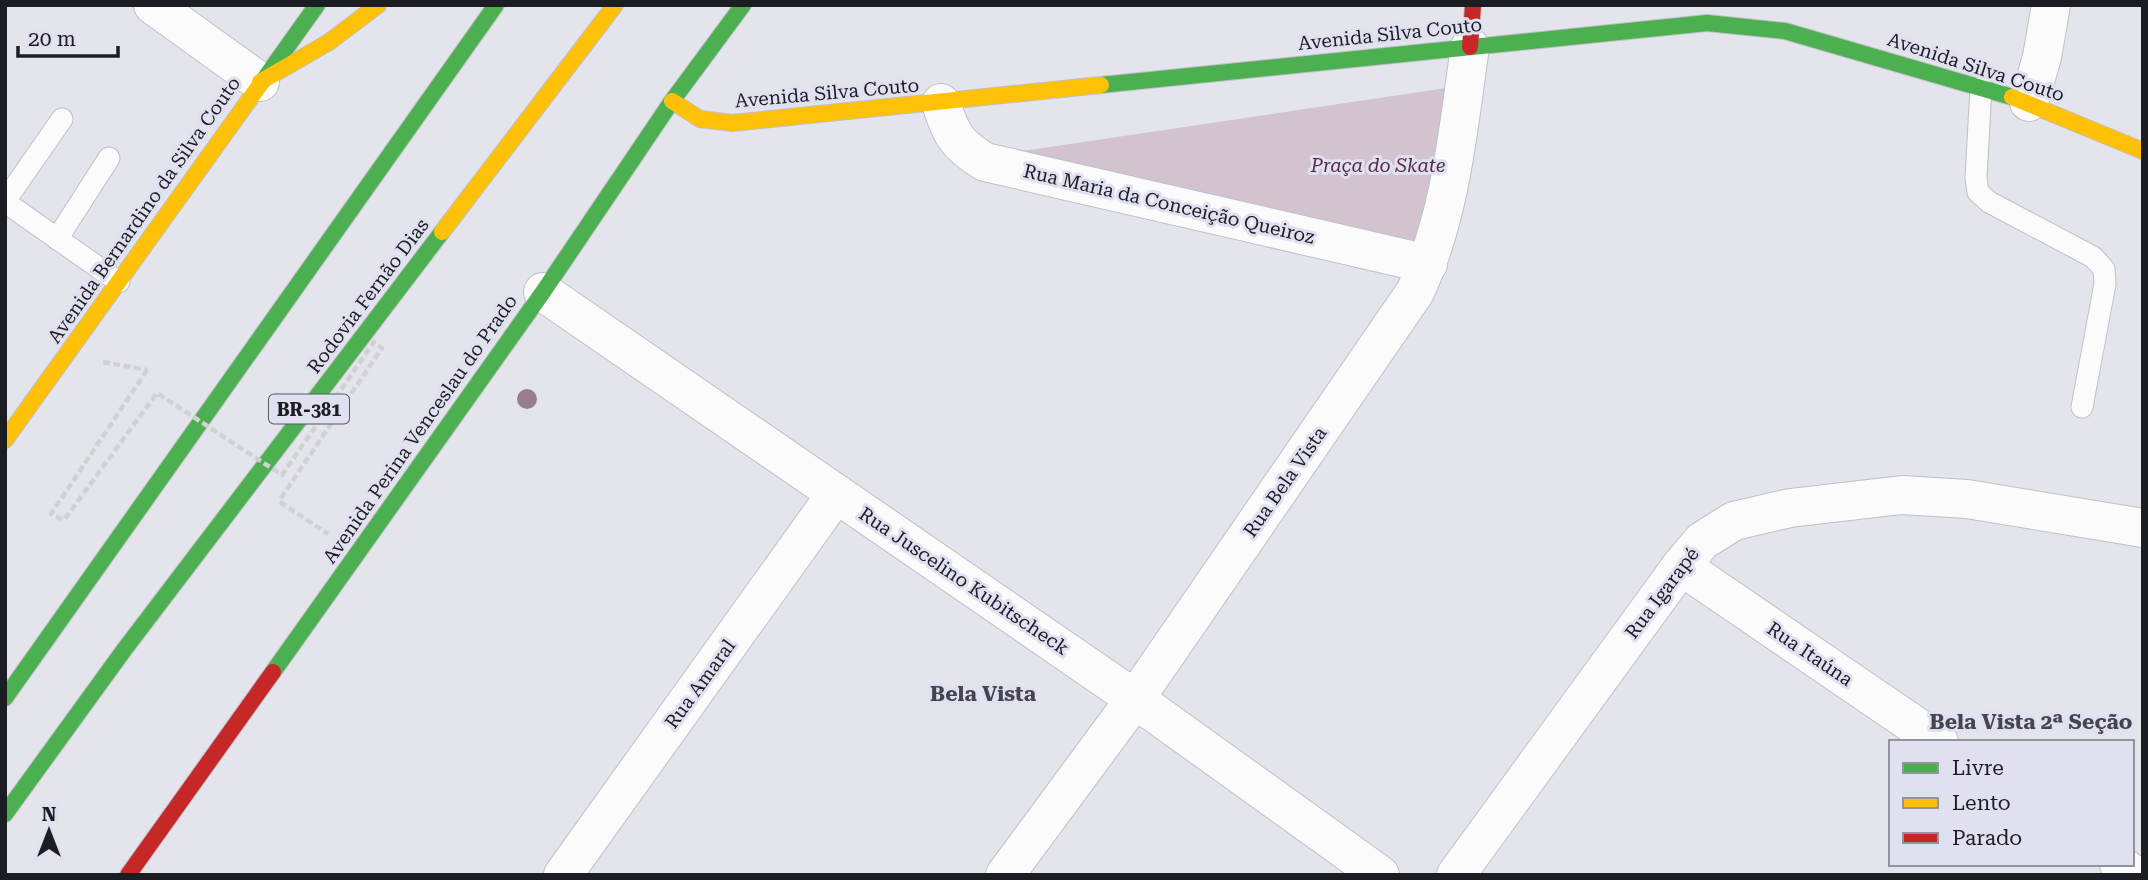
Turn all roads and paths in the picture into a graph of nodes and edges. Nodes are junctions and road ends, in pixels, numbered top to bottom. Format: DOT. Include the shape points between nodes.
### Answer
graph roads {
  1 [pos="153,5"];
  2 [pos="317,5"];
  3 [pos="378,5"];
  4 [pos="496,5"];
  5 [pos="616,5"];
  6 [pos="743,5"];
  7 [pos="1473,5"];
  8 [pos="2051,5"];
  9 [pos="1470,47"];
  10 [pos="260,82"];
  11 [pos="1981,87"];
  12 [pos="671,101"];
  13 [pos="2029,102"];
  14 [pos="942,103"];
  15 [pos="62,120"];
  16 [pos="2143,151"];
  17 [pos="109,158"];
  18 [pos="5,202"];
  19 [pos="57,239"];
  20 [pos="1428,264"];
  21 [pos="119,282"];
  22 [pos="543,292"];
  23 [pos="147,370"];
  24 [pos="2082,407"];
  25 [pos="5,440"];
  26 [pos="836,494"];
  27 [pos="2143,528"];
  28 [pos="358,554"];
  29 [pos="1681,566"];
  30 [pos="5,698"];
  31 [pos="1135,698"];
  32 [pos="1936,740"];
  33 [pos="5,814"];
  34 [pos="128,875"];
  35 [pos="563,875"];
  36 [pos="1005,875"];
  37 [pos="1380,875"];
  38 [pos="1456,875"];
  1 -- 10 [label="street"];
  2 -- 10 [label="main road, Avenida Bernardino da Silva Couto"];
  3 -- 10 [label="main road" via="329,43"];
  4 -- 30 [label="main road"];
  5 -- 33 [label="main road, Rodovia Fernão Dias / BR-381" via="124,650"];
  6 -- 12 [label="main road, Avenida Perina Venceslau do Prado"];
  7 -- 9 [label="main road"];
  8 -- 13 [label="street"];
  9 -- 11 [label="main road, Avenida Silva Couto" via="1673,24 1740,24 1785,32"];
  9 -- 14 [label="main road, Avenida Silva Couto"];
  9 -- 20 [label="street, Rua Bela Vista" via="1449,186"];
  10 -- 21 [label="main road, Avenida Bernardino da Silva Couto"];
  11 -- 13 [label="main road, Avenida Silva Couto"];
  11 -- 24 [label="lane" via="1978,192 2093,257 2104,269"];
  12 -- 14 [label="main road, Avenida Silva Couto" via="700,119 720,123"];
  12 -- 22 [label="main road, Avenida Perina Venceslau do Prado"];
  13 -- 16 [label="main road, Avenida Silva Couto"];
  14 -- 20 [label="street, Rua Maria da Conceição Queiroz" via="949,129 962,148 985,162"];
  15 -- 18 [label="lane"];
  17 -- 19 [label="lane"];
  18 -- 19 [label="lane"];
  19 -- 21 [label="lane"];
  20 -- 31 [label="street, Rua Bela Vista" via="1415,292"];
  21 -- 25 [label="main road, Avenida Bernardino da Silva Couto"];
  22 -- 26 [label="street, Rua Juscelino Kubitscheck"];
  22 -- 28 [label="main road, Avenida Perina Venceslau do Prado"];
  23 -- 28 [label="path, bridge" via="51,514 64,520 157,393 282,475 374,342 382,348 279,501"];
  26 -- 31 [label="street, Rua Juscelino Kubitscheck"];
  26 -- 35 [label="street, Rua Amaral"];
  27 -- 29 [label="street, Rua Igarapé" via="1967,499 1902,495 1790,508 1734,521 1702,541"];
  28 -- 34 [label="main road, Avenida Perina Venceslau do Prado"];
  29 -- 32 [label="street, Rua Itaúna"];
  29 -- 38 [label="street, Rua Igarapé"];
  31 -- 36 [label="street, Rua Bela Vista"];
  31 -- 37 [label="street, Rua Juscelino Kubitscheck"];
}
